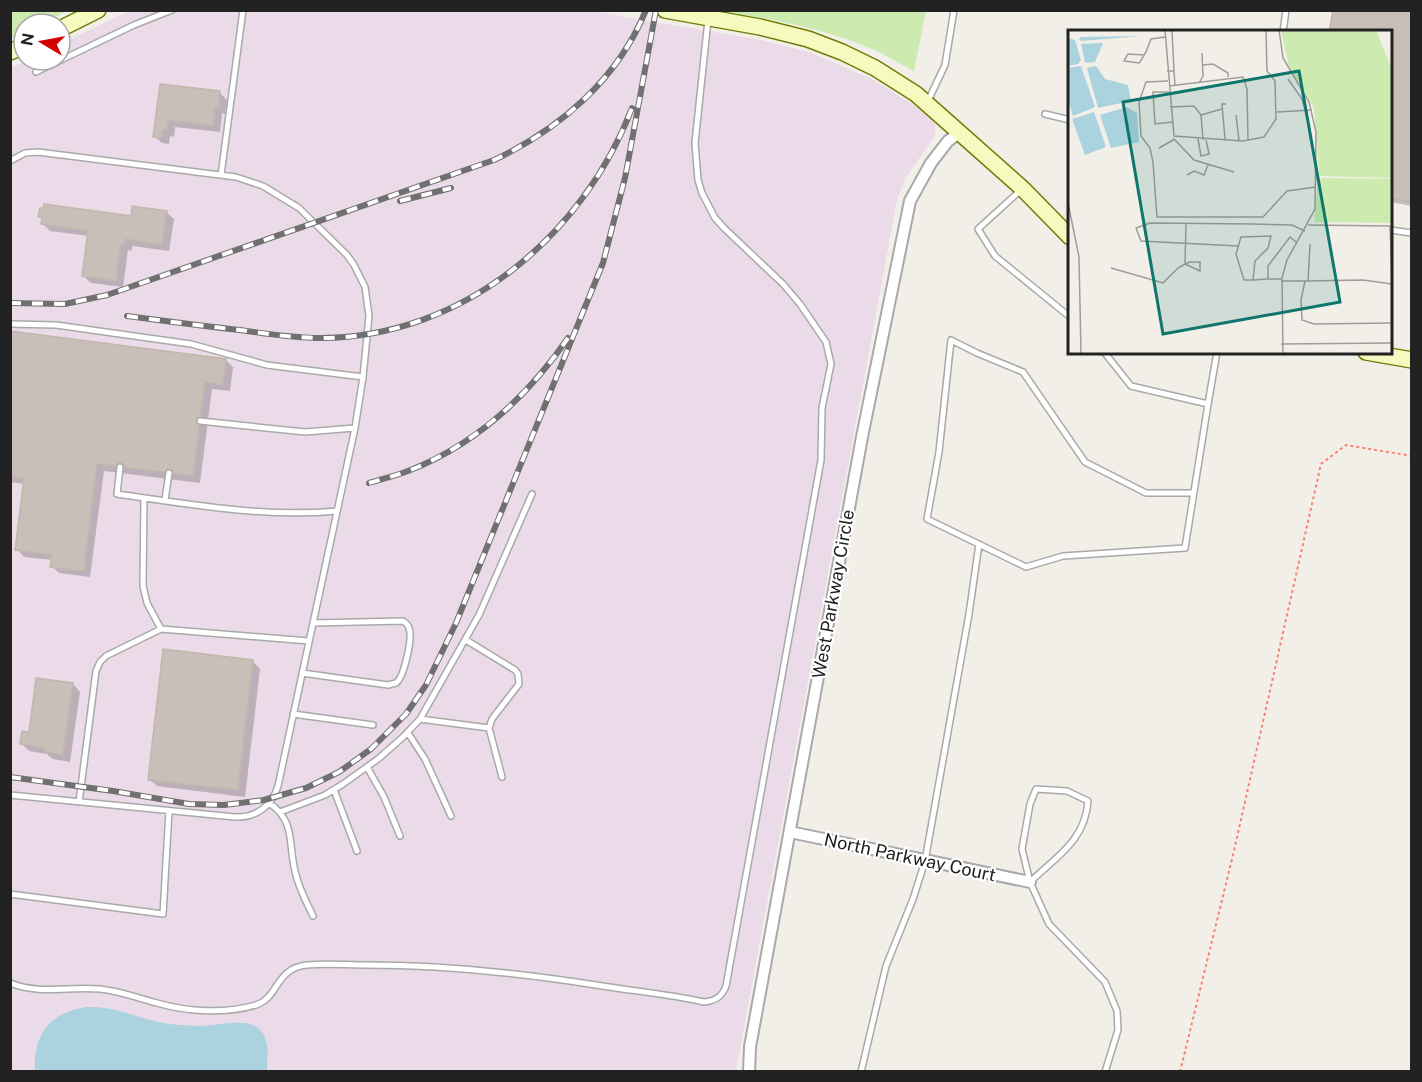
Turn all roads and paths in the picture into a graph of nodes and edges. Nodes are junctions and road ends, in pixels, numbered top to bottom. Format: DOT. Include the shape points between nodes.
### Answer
graph roads {
  1 [pos="98,10"];
  2 [pos="172,10"];
  3 [pos="243,10"];
  4 [pos="664,10"];
  5 [pos="954,10"];
  6 [pos="1286,10"];
  7 [pos="709,18"];
  8 [pos="72,23"];
  9 [pos="1283,30"];
  10 [pos="72,55"];
  11 [pos="921,99"];
  12 [pos="1044,114"];
  13 [pos="1068,120"];
  14 [pos="959,133"];
  15 [pos="10,161"];
  16 [pos="221,175"];
  17 [pos="1023,189"];
  18 [pos="1392,230"];
  19 [pos="1412,233"];
  20 [pos="1068,235"];
  21 [pos="1068,315"];
  22 [pos="10,324"];
  23 [pos="1106,354"];
  24 [pos="1217,354"];
  25 [pos="1378,354"];
  26 [pos="1412,360"];
  27 [pos="363,377"];
  28 [pos="1208,404"];
  29 [pos="200,421"];
  30 [pos="355,428"];
  31 [pos="1412,456"];
  32 [pos="120,467"];
  33 [pos="169,473"];
  34 [pos="1194,493"];
  35 [pos="532,494"];
  36 [pos="144,498"];
  37 [pos="165,500"];
  38 [pos="337,511"];
  39 [pos="979,544"];
  40 [pos="313,623"];
  41 [pos="161,629"];
  42 [pos="466,640"];
  43 [pos="309,641"];
  44 [pos="302,673"];
  45 [pos="293,714"];
  46 [pos="420,718"];
  47 [pos="373,725"];
  48 [pos="489,728"];
  49 [pos="408,733"];
  50 [pos="367,767"];
  51 [pos="502,777"];
  52 [pos="334,790"];
  53 [pos="10,795"];
  54 [pos="78,802"];
  55 [pos="269,803"];
  56 [pos="169,811"];
  57 [pos="280,812"];
  58 [pos="451,816"];
  59 [pos="790,832"];
  60 [pos="400,836"];
  61 [pos="357,851"];
  62 [pos="925,861"];
  63 [pos="1029,882"];
  64 [pos="10,894"];
  65 [pos="313,916"];
  66 [pos="10,983"];
  67 [pos="749,1071"];
  68 [pos="861,1071"];
  69 [pos="1105,1071"];
  70 [pos="1179,1071"];
  1 -- 8 [label="street"];
  2 -- 10 [label="lane"];
  3 -- 16 [label="lane"];
  4 -- 7 [label="street"];
  5 -- 11 [label="lane" via="945,64"];
  6 -- 9 [label="lane"];
  7 -- 11 [label="street" via="808,39 875,68"];
  7 -- 66 [label="lane" via="694,143 702,193 724,228 800,304 826,342 831,364 822,408 818,476 726,986 721,996 704,1002 528,974 397,965 302,966 283,976 264,1002 225,1010 174,1007 110,990 38,990"];
  11 -- 14 [label="street"];
  12 -- 13 [label="lane"];
  14 -- 17 [label="street"];
  14 -- 59 [label="street, West Parkway Circle" via="931,163 910,201 862,437"];
  15 -- 16 [label="lane" via="25,153 38,152"];
  16 -- 27 [label="lane" via="263,186 294,204 354,265 368,306"];
  17 -- 20 [label="street"];
  17 -- 21 [label="lane" via="978,229 995,256"];
  18 -- 19 [label="lane"];
  22 -- 27 [label="lane" via="56,325 191,344 267,365"];
  23 -- 28 [label="lane" via="1131,386"];
  24 -- 28 [label="lane"];
  25 -- 26 [label="street"];
  27 -- 30 [label="lane"];
  28 -- 34 [label="lane"];
  29 -- 30 [label="lane" via="305,432"];
  30 -- 38 [label="lane"];
  31 -- 70 [label="path" via="1346,445 1321,464"];
  32 -- 36 [label="lane" via="117,494"];
  33 -- 37 [label="lane"];
  34 -- 39 [label="lane" via="1185,548 1063,556 1026,567"];
  34 -- 39 [label="lane" via="1146,493 1085,462 1023,372 951,340 927,519"];
  35 -- 42 [label="lane"];
  36 -- 37 [label="lane"];
  36 -- 41 [label="lane" via="143,586"];
  37 -- 38 [label="lane" via="271,514"];
  38 -- 40 [label="lane"];
  39 -- 62 [label="lane"];
  40 -- 43 [label="lane"];
  40 -- 44 [label="lane" via="403,621 410,633 403,674 396,683 388,685"];
  41 -- 43 [label="lane"];
  41 -- 54 [label="lane" via="106,656 97,666"];
  42 -- 46 [label="lane"];
  42 -- 48 [label="lane" via="518,674 519,684"];
  43 -- 44 [label="lane"];
  44 -- 45 [label="lane"];
  45 -- 47 [label="lane"];
  45 -- 55 [label="lane" via="278,786"];
  46 -- 48 [label="lane"];
  46 -- 49 [label="lane"];
  48 -- 51 [label="lane"];
  49 -- 50 [label="lane"];
  49 -- 58 [label="lane" via="425,759"];
  50 -- 52 [label="lane"];
  50 -- 60 [label="lane"];
  52 -- 57 [label="lane"];
  52 -- 61 [label="lane"];
  53 -- 54 [label="lane"];
  54 -- 56 [label="lane"];
  55 -- 56 [label="lane" via="258,813 243,817"];
  55 -- 57 [label="lane"];
  56 -- 64 [label="lane" via="163,914"];
  57 -- 65 [label="lane" via="290,830 297,879"];
  59 -- 62 [label="street, North Parkway Court"];
  59 -- 67 [label="street, West Parkway Circle" via="750,1047"];
  62 -- 63 [label="street, North Parkway Court"];
  62 -- 68 [label="lane" via="886,966"];
  63 -- 63 [label="lane" via="1079,835 1087,817 1088,801 1067,790 1036,789 1023,849"];
  63 -- 69 [label="lane" via="1049,924 1105,982 1117,1011 1118,1030"];
}
